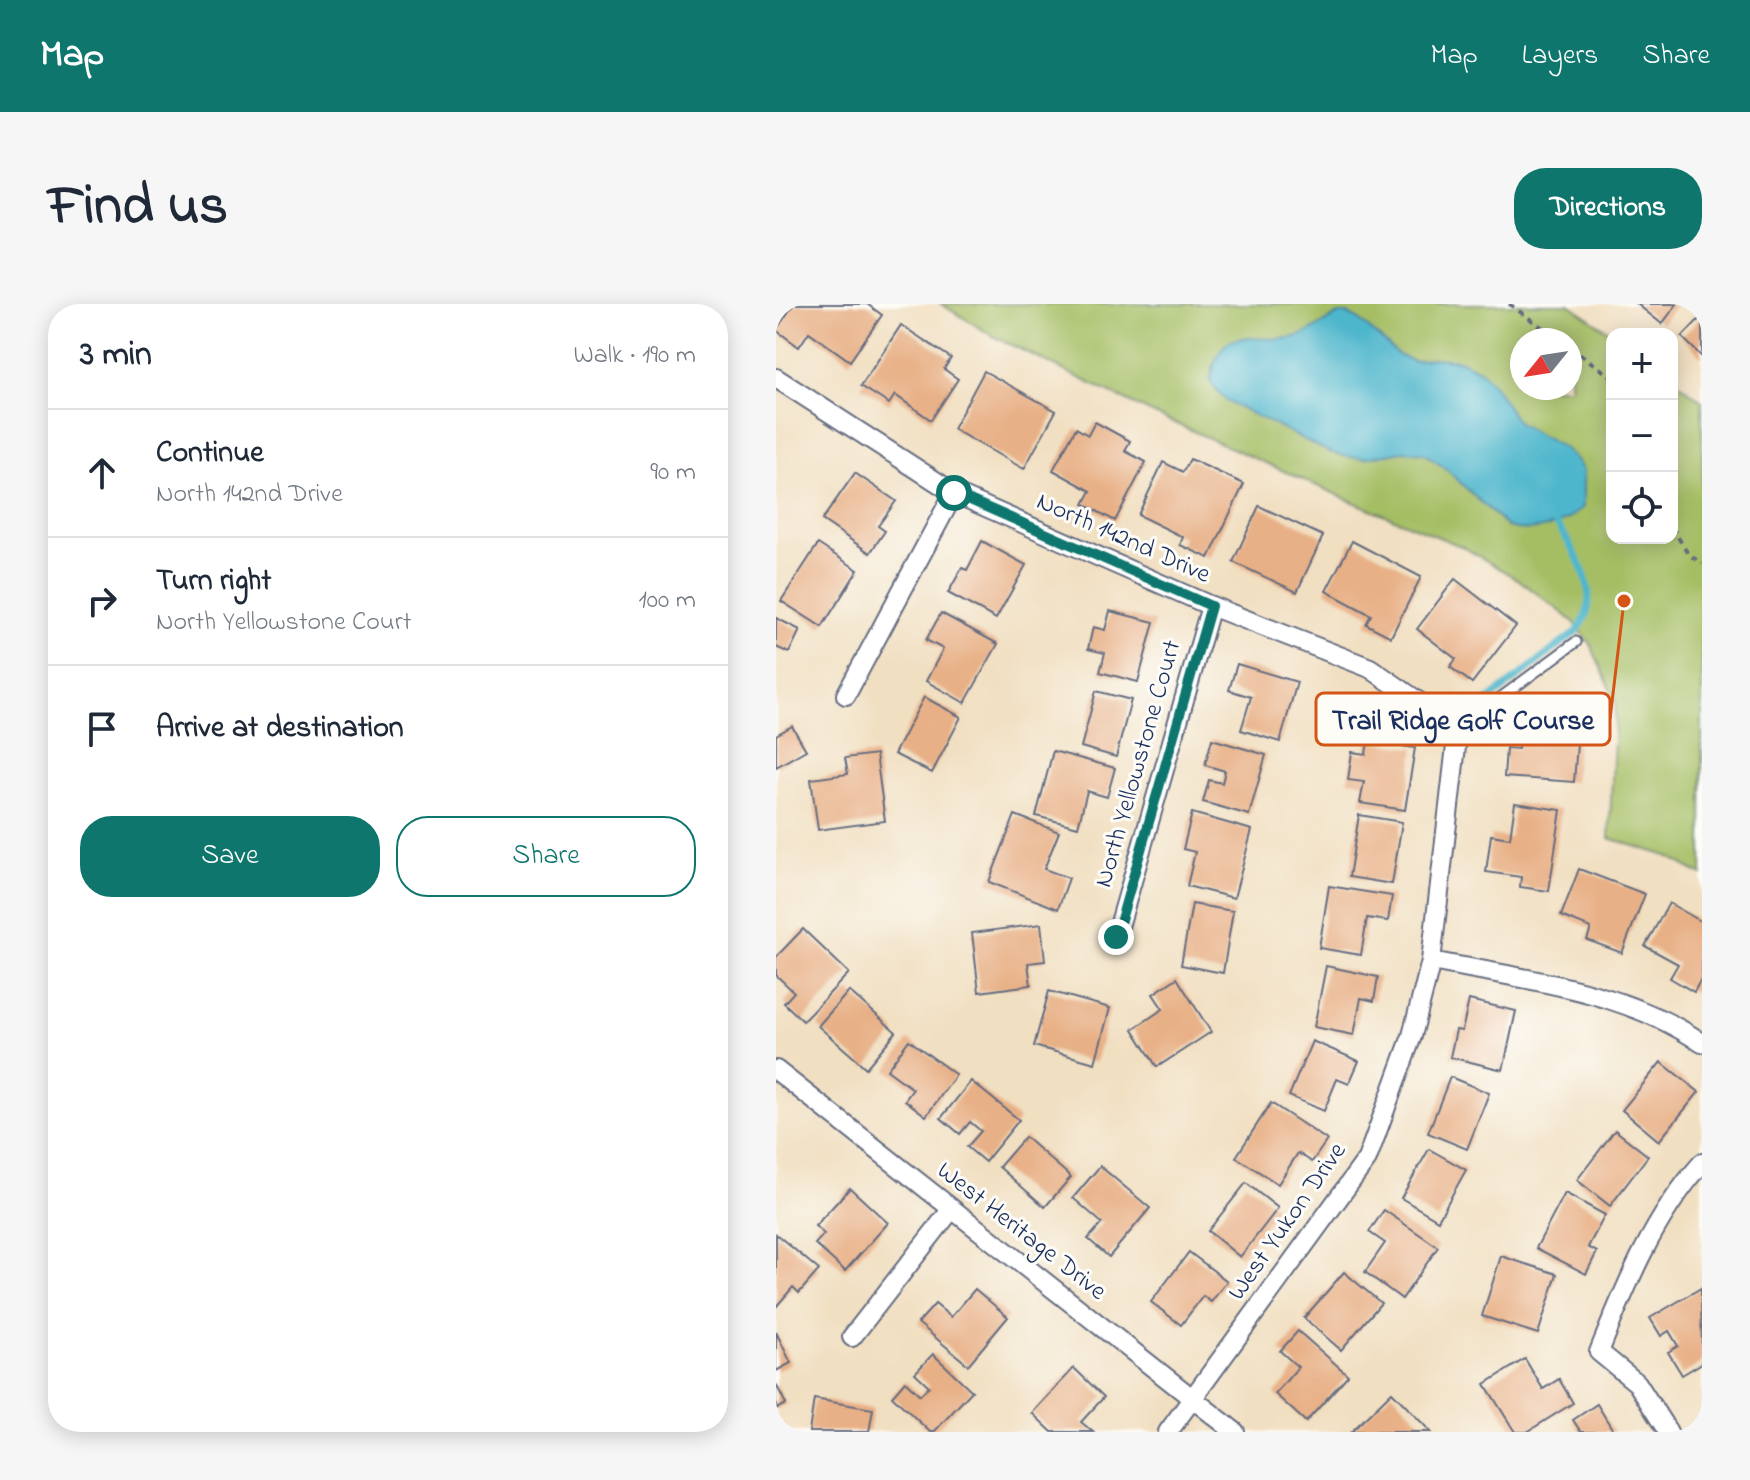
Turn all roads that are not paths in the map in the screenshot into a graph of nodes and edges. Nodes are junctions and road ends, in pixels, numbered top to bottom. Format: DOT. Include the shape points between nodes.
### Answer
graph roads {
  1 [pos="776,378"];
  2 [pos="954,493"];
  3 [pos="1211,606"];
  4 [pos="1576,642"];
  5 [pos="846,695"];
  6 [pos="1458,729"];
  7 [pos="1116,937"];
  8 [pos="1431,961"];
  9 [pos="1702,1043"];
  10 [pos="776,1070"];
  11 [pos="1702,1163"];
  12 [pos="951,1210"];
  13 [pos="852,1337"];
  14 [pos="1193,1401"];
  15 [pos="1168,1432"];
  16 [pos="1235,1432"];
  17 [pos="1668,1432"];
  1 -- 2 [label="street, North 142nd Drive"];
  2 -- 3 [label="street, North 142nd Drive"];
  2 -- 5 [label="street"];
  3 -- 6 [label="street, North 142nd Drive" via="1370,668"];
  3 -- 7 [label="street, North Yellowstone Court"];
  4 -- 6 [label="lane"];
  6 -- 8 [label="street, West Yukon Drive"];
  8 -- 9 [label="street" via="1585,990 1682,1029"];
  8 -- 14 [label="street, West Yukon Drive" via="1412,1036 1367,1159"];
  10 -- 12 [label="street, West Heritage Drive"];
  11 -- 17 [label="street" via="1637,1258 1599,1352 1637,1383"];
  12 -- 13 [label="street"];
  12 -- 14 [label="street, West Heritage Drive"];
  14 -- 15 [label="street, West Yukon Drive"];
  14 -- 16 [label="street, West Heritage Drive"];
}
